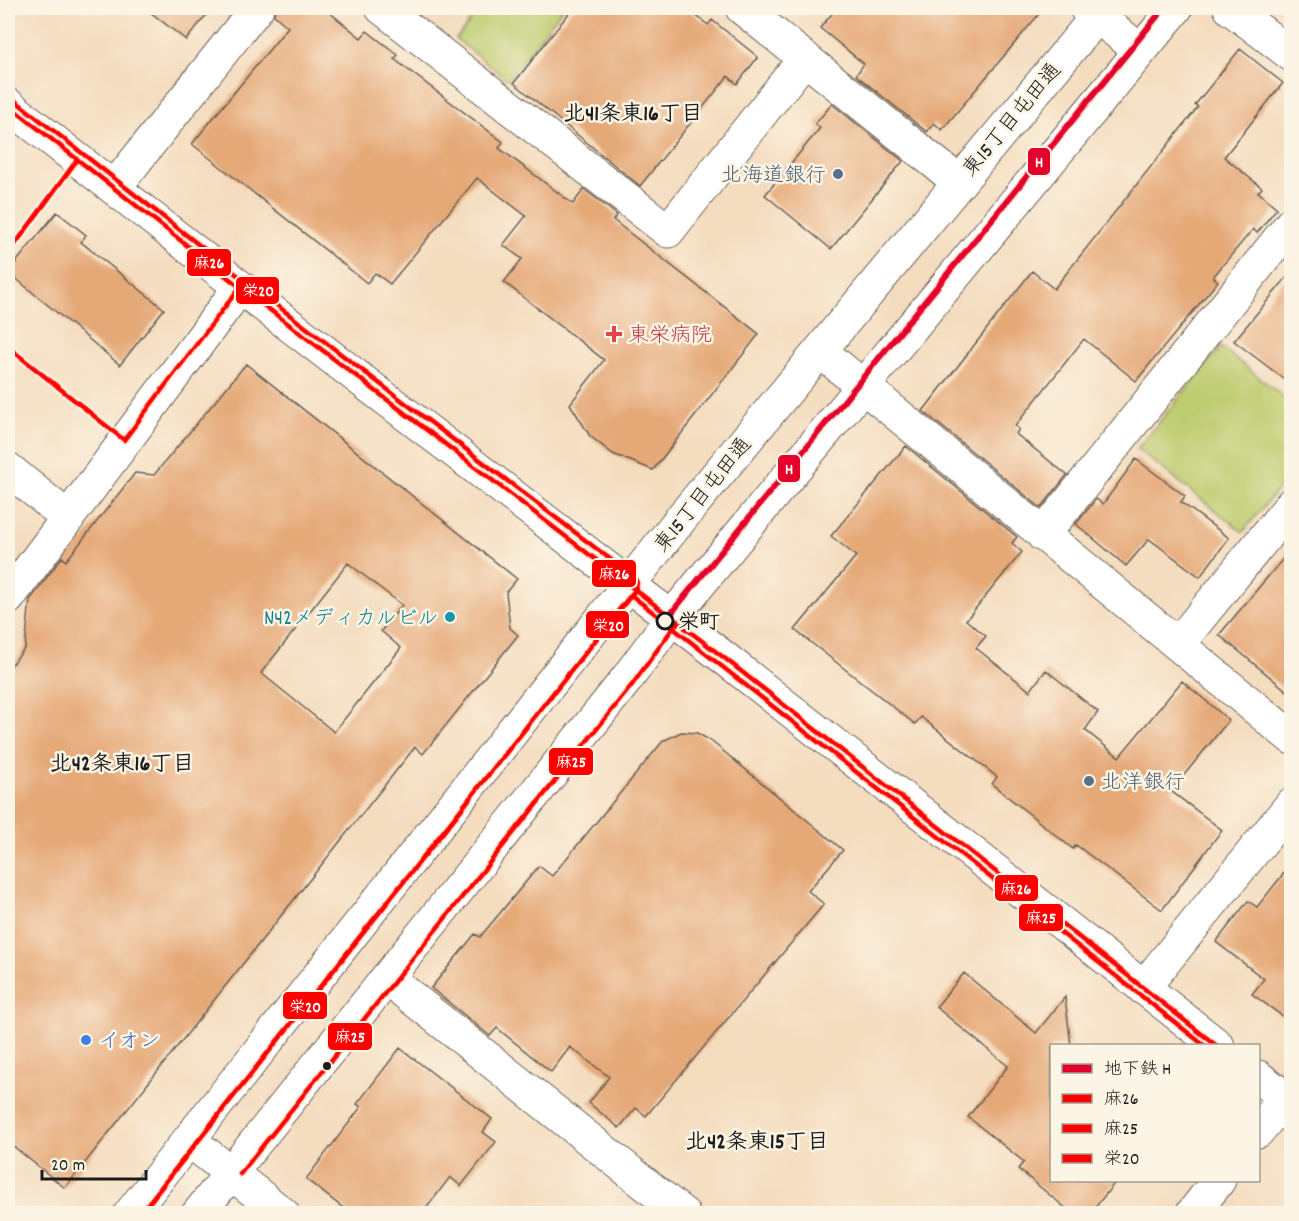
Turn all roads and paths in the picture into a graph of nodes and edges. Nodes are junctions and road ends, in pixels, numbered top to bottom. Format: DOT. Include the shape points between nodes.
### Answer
graph roads {
  1 [pos="257,8"];
  2 [pos="382,8"];
  3 [pos="742,8"];
  4 [pos="1176,8"];
  5 [pos="1230,8"];
  6 [pos="1095,10"];
  7 [pos="1140,50"];
  8 [pos="1292,55"];
  9 [pos="805,58"];
  10 [pos="8,105"];
  11 [pos="959,182"];
  12 [pos="114,188"];
  13 [pos="1292,223"];
  14 [pos="240,287"];
  15 [pos="819,351"];
  16 [pos="861,385"];
  17 [pos="8,469"];
  18 [pos="1292,504"];
  19 [pos="68,518"];
  20 [pos="1042,535"];
  21 [pos="630,584"];
  22 [pos="8,598"];
  23 [pos="672,617"];
  24 [pos="1178,644"];
  25 [pos="1292,738"];
  26 [pos="1292,804"];
  27 [pos="387,978"];
  28 [pos="1143,988"];
  29 [pos="1215,1044"];
  30 [pos="1260,1079"];
  31 [pos="1288,1100"];
  32 [pos="1260,1129"];
  33 [pos="189,1140"];
  34 [pos="231,1173"];
  35 [pos="1217,1182"];
  36 [pos="130,1214"];
  37 [pos="198,1214"];
  38 [pos="283,1214"];
  39 [pos="683,1214"];
  40 [pos="1192,1214"];
  1 -- 12 [label="street"];
  2 -- 9 [label="street" via="668,231"];
  3 -- 9 [label="street"];
  4 -- 7 [label="street"];
  5 -- 8 [label="street"];
  6 -- 7 [label="street"];
  6 -- 11 [label="street, 東15丁目屯田通"];
  7 -- 16 [label="street"];
  9 -- 11 [label="street"];
  10 -- 12 [label="street"];
  11 -- 15 [label="street, 東15丁目屯田通"];
  12 -- 14 [label="street"];
  13 -- 20 [label="street"];
  14 -- 19 [label="street"];
  14 -- 21 [label="street"];
  15 -- 16 [label="street"];
  15 -- 21 [label="street, 東15丁目屯田通"];
  16 -- 20 [label="street"];
  16 -- 23 [label="street"];
  17 -- 19 [label="street"];
  18 -- 24 [label="street"];
  19 -- 22 [label="street"];
  20 -- 24 [label="street"];
  21 -- 23 [label="street"];
  21 -- 33 [label="street, 東15丁目屯田通"];
  23 -- 27 [label="street"];
  23 -- 28 [label="street"];
  24 -- 25 [label="street"];
  26 -- 28 [label="street"];
  27 -- 34 [label="street"];
  27 -- 39 [label="street"];
  28 -- 29 [label="street"];
  30 -- 31 [label="street"];
  31 -- 32 [label="street"];
  33 -- 34 [label="street"];
  33 -- 36 [label="street, 東15丁目屯田通"];
  34 -- 37 [label="street"];
  34 -- 38 [label="street"];
  35 -- 40 [label="street"];
}
